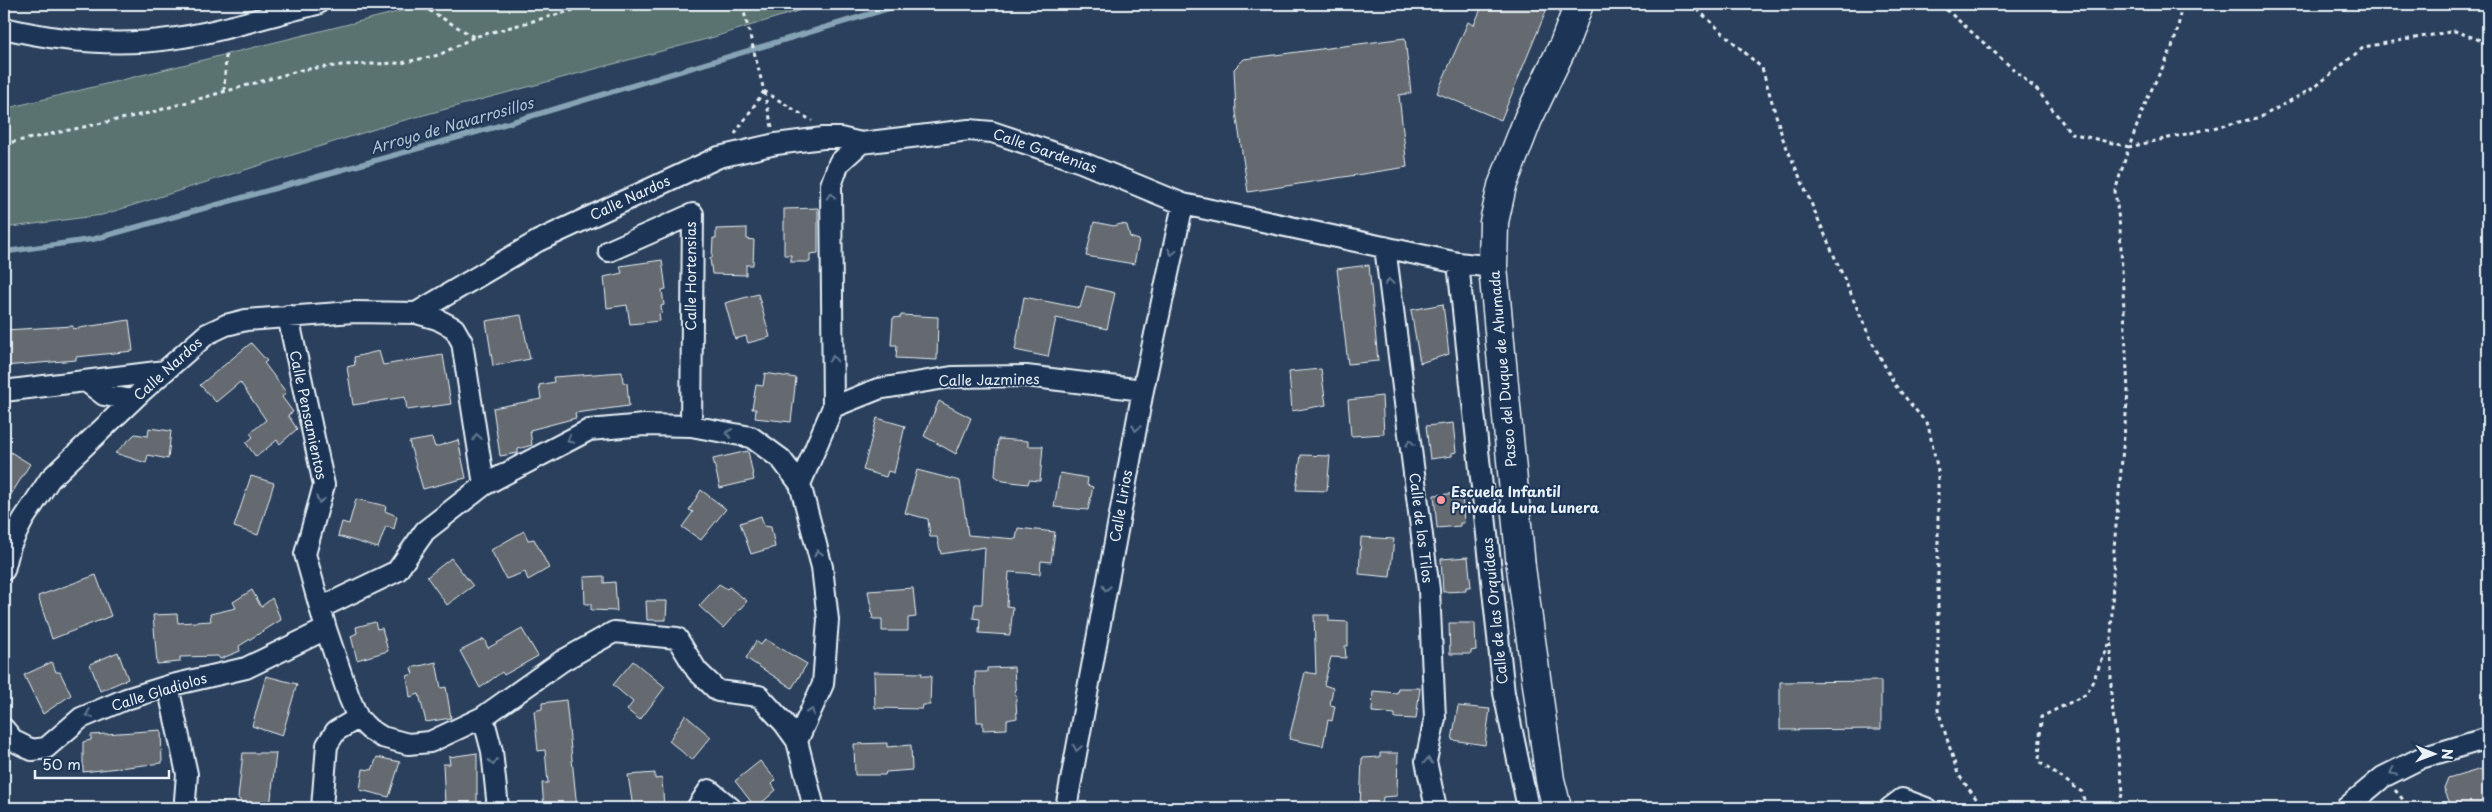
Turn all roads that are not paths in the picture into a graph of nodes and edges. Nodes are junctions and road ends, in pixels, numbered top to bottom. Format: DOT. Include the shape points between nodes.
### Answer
graph roads {
  1 [pos="317,4"];
  2 [pos="1579,4"];
  3 [pos="4,28"];
  4 [pos="861,143"];
  5 [pos="1183,204"];
  6 [pos="1385,247"];
  7 [pos="609,251"];
  8 [pos="1458,263"];
  9 [pos="1493,267"];
  10 [pos="416,313"];
  11 [pos="288,316"];
  12 [pos="166,371"];
  13 [pos="122,377"];
  14 [pos="87,382"];
  15 [pos="1142,390"];
  16 [pos="4,391"];
  17 [pos="104,395"];
  18 [pos="136,396"];
  19 [pos="833,407"];
  20 [pos="111,420"];
  21 [pos="691,426"];
  22 [pos="800,484"];
  23 [pos="484,485"];
  24 [pos="4,570"];
  25 [pos="320,608"];
  26 [pos="326,629"];
  27 [pos="168,686"];
  28 [pos="483,717"];
  29 [pos="358,718"];
  30 [pos="4,729"];
  31 [pos="2488,738"];
  32 [pos="798,742"];
  33 [pos="186,800"];
  34 [pos="322,808"];
  35 [pos="498,808"];
  36 [pos="697,808"];
  37 [pos="731,808"];
  38 [pos="814,808"];
  39 [pos="1066,808"];
  40 [pos="1436,808"];
  41 [pos="1528,808"];
  42 [pos="1556,808"];
  43 [pos="1890,808"];
  44 [pos="1926,808"];
  45 [pos="2346,808"];
  1 -- 3 [label="street" via="168,39 118,43 46,38"];
  2 -- 9 [label="main road, Paseo del Duque de Ahumada" via="1502,186 1494,222"];
  4 -- 5 [label="street, Calle Gardenias" via="969,130 992,132 1081,162"];
  4 -- 10 [label="street, Calle Nardos" via="840,138 776,144 719,157 538,241"];
  19 -- 4 [label="street, one-way" via="831,185 839,163"];
  5 -- 6 [label="street, Calle Gardenias"];
  5 -- 15 [label="street, Calle Lirios, one-way"];
  6 -- 8 [label="street, Calle Gardenias"];
  40 -- 6 [label="street, Calle de los Tilos, one-way" via="1426,761 1435,718 1429,590"];
  7 -- 21 [label="street, Calle Hortensias" via="693,214"];
  8 -- 9 [label="street, Calle Gardenias"];
  8 -- 41 [label="street, Calle de las Orquídeas" via="1504,693"];
  9 -- 42 [label="main road, Paseo del Duque de Ahumada" via="1521,568"];
  10 -- 11 [label="street, Calle Nardos"];
  23 -- 10 [label="street, Calle Nardos, one-way" via="462,342 454,328"];
  11 -- 12 [label="street, Calle Nardos" via="226,325 207,334"];
  11 -- 25 [label="street, Calle Pensamientos, one-way" via="324,485 305,554"];
  12 -- 13 [label="street"];
  12 -- 18 [label="street, Calle Nardos"];
  13 -- 14 [label="street"];
  13 -- 18 [label="street"];
  14 -- 16 [label="street"];
  14 -- 17 [label="street"];
  15 -- 19 [label="street, Calle Jazmines" via="1026,376 952,378 878,389"];
  15 -- 39 [label="street, Calle Lirios, one-way"];
  17 -- 18 [label="street"];
  17 -- 20 [label="street"];
  18 -- 20 [label="street, Calle Nardos"];
  19 -- 22 [label="street"];
  20 -- 24 [label="street, Calle Nardos" via="50,479 22,520"];
  22 -- 21 [label="street, one-way" via="781,459 751,437"];
  21 -- 23 [label="street, one-way" via="644,425 589,430"];
  32 -- 22 [label="street, one-way" via="824,684 828,620 822,568"];
  23 -- 25 [label="street" via="425,531 397,571"];
  25 -- 26 [label="street, Calle Pensamientos"];
  26 -- 27 [label="street, Calle Gladiolos" via="246,668"];
  26 -- 29 [label="street, Calle Pensamientos"];
  27 -- 30 [label="street, Calle Gladiolos, one-way" via="81,718 46,748 32,750 14,741"];
  27 -- 33 [label="street" via="187,774"];
  28 -- 29 [label="street" via="430,742 408,744 382,737"];
  28 -- 32 [label="street" via="562,661 614,632 677,638 697,671 718,691 759,696"];
  28 -- 35 [label="street, one-way" via="492,751"];
  29 -- 34 [label="street" via="336,731 327,745"];
  31 -- 45 [label="street, one-way" via="2421,758 2383,777"];
  32 -- 38 [label="street"];
  36 -- 37 [label="street" via="709,790"];
  43 -- 44 [label="street" via="1902,799"];
}
